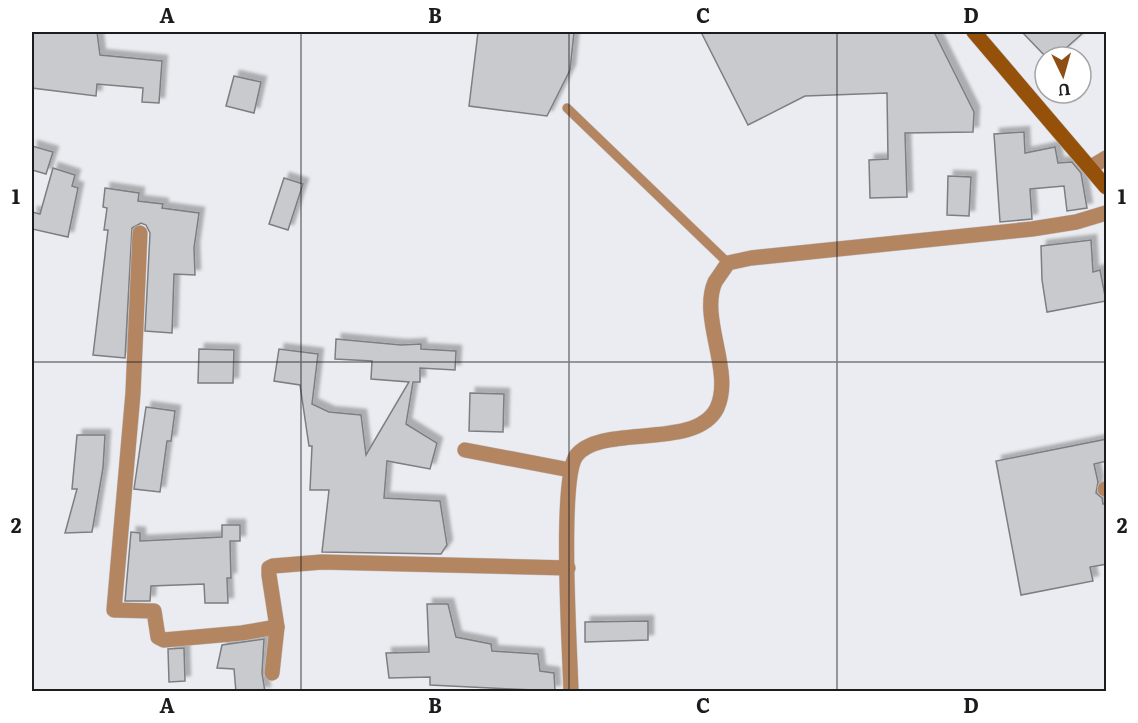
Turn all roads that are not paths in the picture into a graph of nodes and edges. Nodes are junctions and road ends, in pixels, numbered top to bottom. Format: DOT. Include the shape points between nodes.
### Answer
graph roads {
  1 [pos="974,32"];
  2 [pos="567,108"];
  3 [pos="1107,158"];
  4 [pos="1091,167"];
  5 [pos="1107,187"];
  6 [pos="1107,213"];
  7 [pos="140,233"];
  8 [pos="728,263"];
  9 [pos="465,450"];
  10 [pos="570,470"];
  11 [pos="568,568"];
  12 [pos="277,627"];
  13 [pos="272,673"];
  14 [pos="571,692"];
  1 -- 4 [label="main road"];
  2 -- 8 [label="lane"];
  3 -- 4 [label="street"];
  4 -- 5 [label="main road"];
  6 -- 8 [label="street" via="1032,229"];
  7 -- 12 [label="street" via="133,393 114,610 154,611 158,637 164,640"];
  8 -- 10 [label="street" via="715,283 711,300 722,389 717,409 704,423 678,432 586,447 576,456"];
  9 -- 10 [label="street"];
  10 -- 11 [label="street"];
  11 -- 12 [label="street" via="322,562 277,565 269,568"];
  11 -- 14 [label="street"];
  12 -- 13 [label="street"];
}
